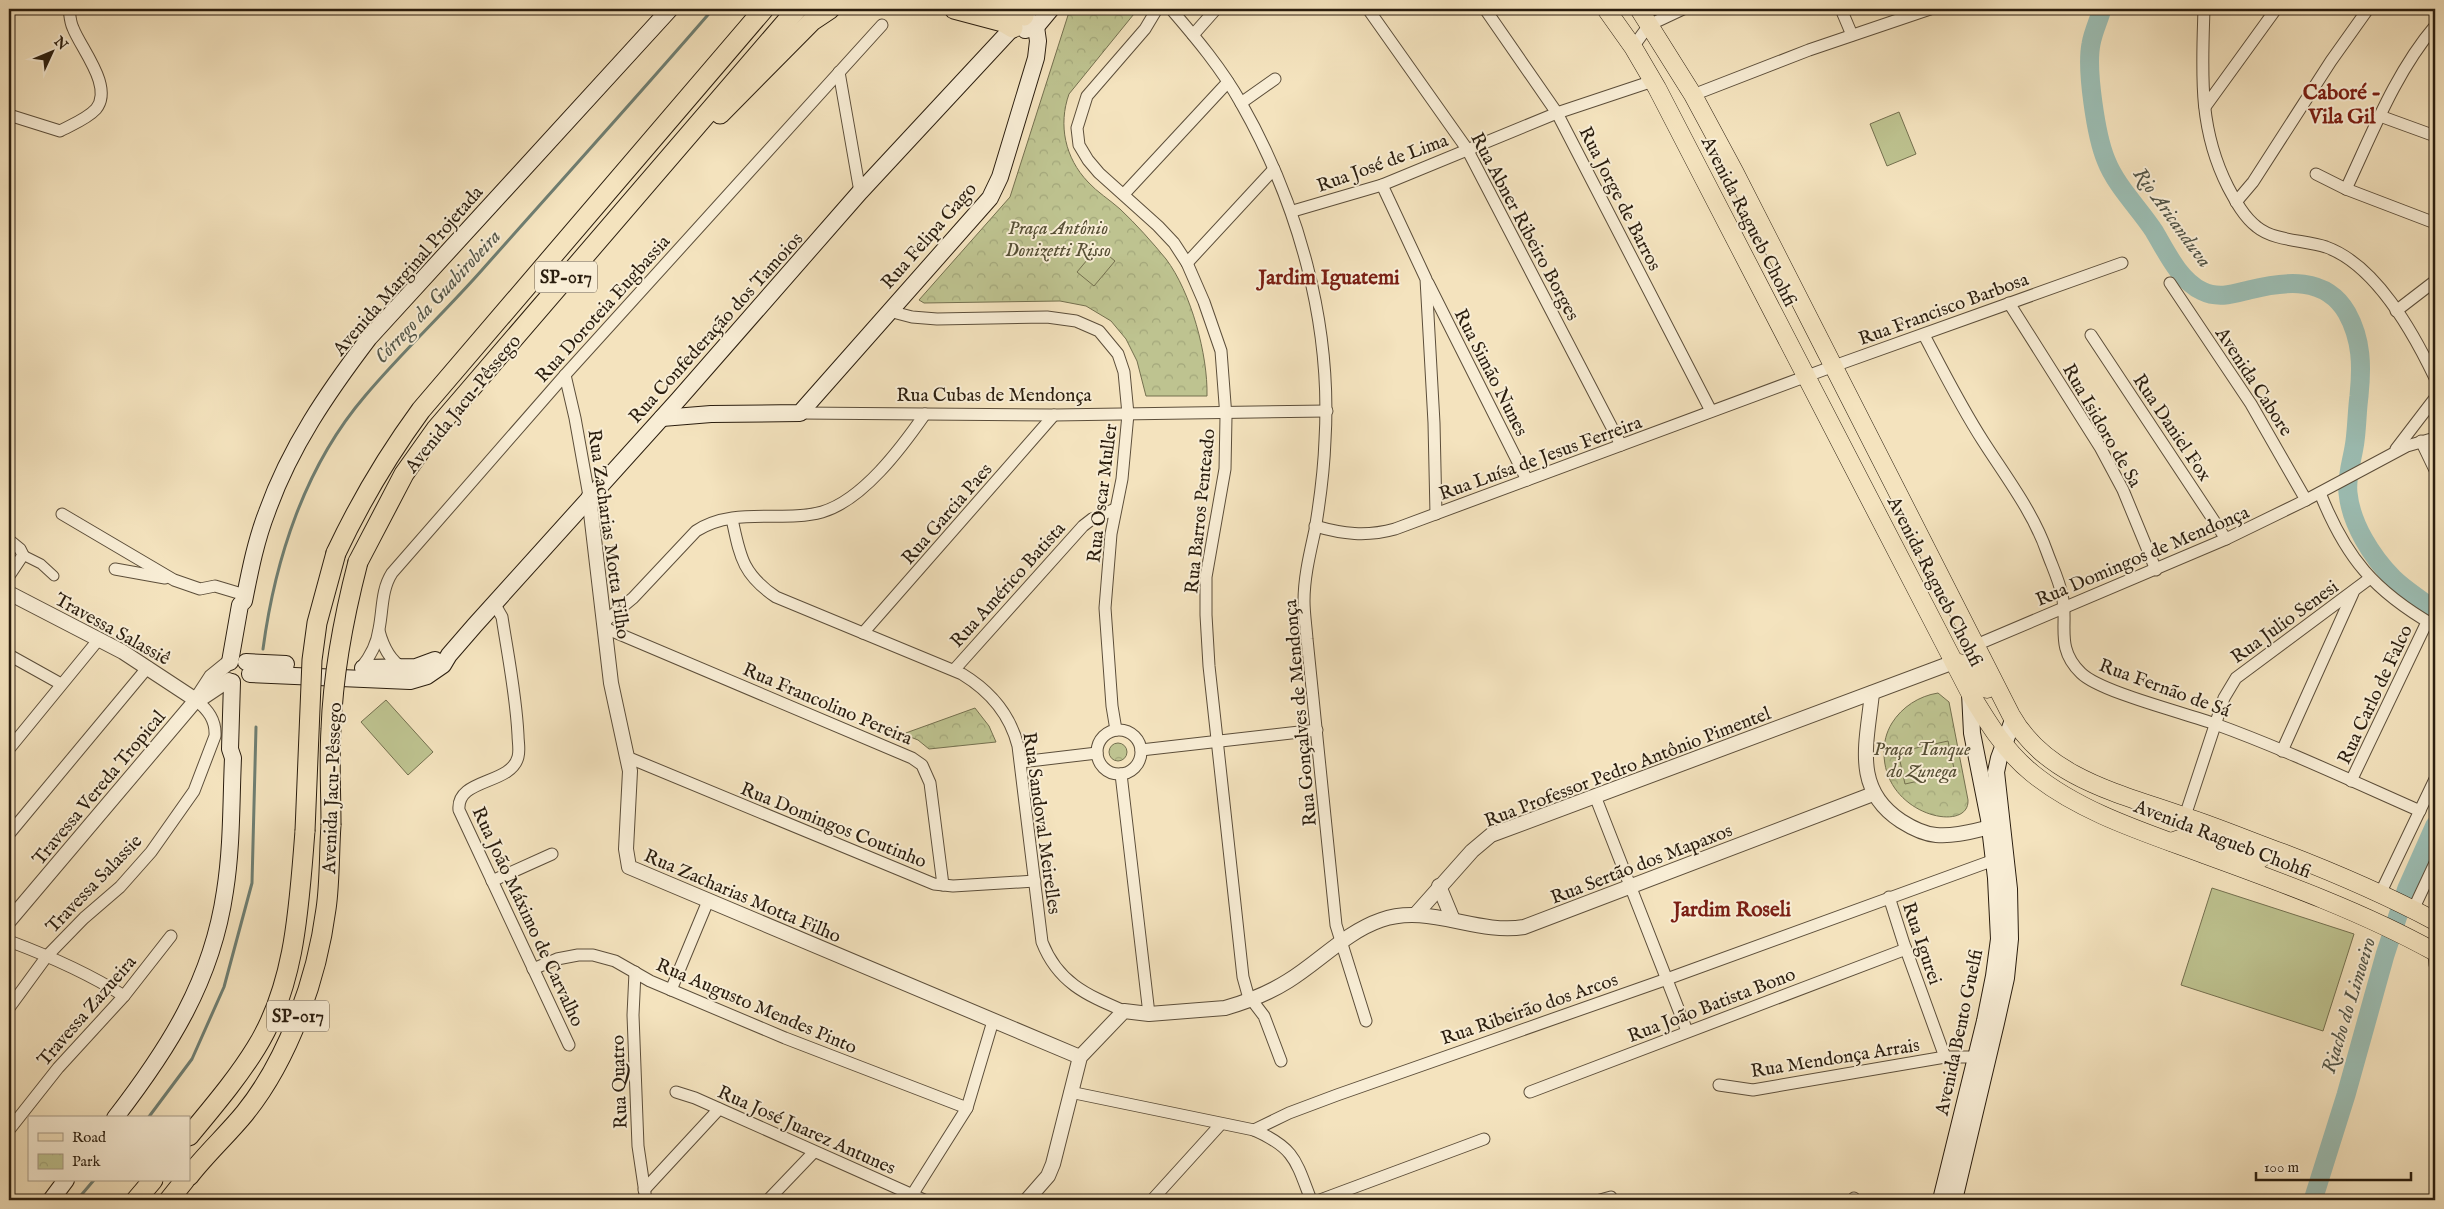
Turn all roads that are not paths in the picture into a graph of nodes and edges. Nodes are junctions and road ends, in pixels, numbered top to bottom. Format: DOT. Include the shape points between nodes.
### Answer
graph roads {
  1 [pos="69,9"];
  2 [pos="670,9"];
  3 [pos="764,9"];
  4 [pos="797,9"];
  5 [pos="830,9"];
  6 [pos="954,9"];
  7 [pos="1051,9"];
  8 [pos="1157,9"];
  9 [pos="1171,9"];
  10 [pos="1216,9"];
  11 [pos="1368,9"];
  12 [pos="1485,9"];
  13 [pos="1606,9"];
  14 [pos="1639,9"];
  15 [pos="1683,9"];
  16 [pos="1841,9"];
  17 [pos="1930,9"];
  18 [pos="2204,9"];
  19 [pos="2276,9"];
  20 [pos="2368,9"];
  21 [pos="1024,18"];
  22 [pos="882,24"];
  23 [pos="1649,25"];
  24 [pos="2435,26"];
  25 [pos="1193,34"];
  26 [pos="1852,35"];
  27 [pos="1633,47"];
  28 [pos="839,72"];
  29 [pos="1275,79"];
  30 [pos="1653,81"];
  31 [pos="1228,82"];
  32 [pos="1692,95"];
  33 [pos="1241,103"];
  34 [pos="2205,106"];
  35 [pos="1557,113"];
  36 [pos="9,115"];
  37 [pos="2380,116"];
  38 [pos="2435,136"];
  39 [pos="676,148"];
  40 [pos="1467,149"];
  41 [pos="1274,169"];
  42 [pos="2316,174"];
  43 [pos="1382,185"];
  44 [pos="2346,189"];
  45 [pos="860,192"];
  46 [pos="1124,194"];
  47 [pos="2236,202"];
  48 [pos="1292,211"];
  49 [pos="2435,223"];
  50 [pos="1187,263"];
  51 [pos="2122,263"];
  52 [pos="1426,279"];
  53 [pos="2170,283"];
  54 [pos="2432,284"];
  55 [pos="2009,303"];
  56 [pos="889,311"];
  57 [pos="2396,311"];
  58 [pos="2091,334"];
  59 [pos="1924,335"];
  60 [pos="1834,366"];
  61 [pos="565,375"];
  62 [pos="1806,377"];
  63 [pos="2435,378"];
  64 [pos="2435,398"];
  65 [pos="1327,411"];
  66 [pos="1711,411"];
  67 [pos="800,413"];
  68 [pos="925,414"];
  69 [pos="1128,414"];
  70 [pos="1226,414"];
  71 [pos="1054,415"];
  72 [pos="662,418"];
  73 [pos="2435,438"];
  74 [pos="2421,440"];
  75 [pos="1621,445"];
  76 [pos="2391,454"];
  77 [pos="2435,470"];
  78 [pos="1528,480"];
  79 [pos="2320,493"];
  80 [pos="589,496"];
  81 [pos="2306,500"];
  82 [pos="1114,510"];
  83 [pos="62,514"];
  84 [pos="1436,514"];
  85 [pos="732,519"];
  86 [pos="1315,526"];
  87 [pos="2226,539"];
  88 [pos="9,540"];
  89 [pos="23,555"];
  90 [pos="115,570"];
  91 [pos="2156,570"];
  92 [pos="9,576"];
  93 [pos="54,576"];
  94 [pos="2369,579"];
  95 [pos="174,580"];
  96 [pos="2354,591"];
  97 [pos="9,593"];
  98 [pos="245,598"];
  99 [pos="494,603"];
  100 [pos="2064,608"];
  101 [pos="2431,624"];
  102 [pos="605,625"];
  103 [pos="379,631"];
  104 [pos="863,633"];
  105 [pos="99,639"];
  106 [pos="1976,645"];
  107 [pos="9,655"];
  108 [pos="448,655"];
  109 [pos="1954,662"];
  110 [pos="148,667"];
  111 [pos="361,668"];
  112 [pos="405,668"];
  113 [pos="954,670"];
  114 [pos="237,671"];
  115 [pos="62,684"];
  116 [pos="1872,693"];
  117 [pos="1970,693"];
  118 [pos="196,700"];
  119 [pos="2012,717"];
  120 [pos="2216,724"];
  121 [pos="1116,730"];
  122 [pos="1317,730"];
  123 [pos="1217,740"];
  124 [pos="2003,745"];
  125 [pos="9,749"];
  126 [pos="1141,750"];
  127 [pos="2282,751"];
  128 [pos="1097,753"];
  129 [pos="627,757"];
  130 [pos="1021,762"];
  131 [pos="1121,774"];
  132 [pos="2435,779"];
  133 [pos="2352,781"];
  134 [pos="1874,794"];
  135 [pos="1595,796"];
  136 [pos="2420,811"];
  137 [pos="2185,816"];
  138 [pos="1989,825"];
  139 [pos="9,834"];
  140 [pos="2171,842"];
  141 [pos="2273,850"];
  142 [pos="552,854"];
  143 [pos="1994,860"];
  144 [pos="2435,863"];
  145 [pos="492,881"];
  146 [pos="1035,881"];
  147 [pos="943,885"];
  148 [pos="1439,886"];
  149 [pos="1631,888"];
  150 [pos="2384,896"];
  151 [pos="1889,897"];
  152 [pos="708,901"];
  153 [pos="2411,909"];
  154 [pos="1416,914"];
  155 [pos="9,920"];
  156 [pos="1452,920"];
  157 [pos="2435,921"];
  158 [pos="171,936"];
  159 [pos="9,941"];
  160 [pos="1340,943"];
  161 [pos="1906,949"];
  162 [pos="47,956"];
  163 [pos="2435,956"];
  164 [pos="532,969"];
  165 [pos="635,972"];
  166 [pos="1667,979"];
  167 [pos="671,990"];
  168 [pos="124,996"];
  169 [pos="1251,999"];
  170 [pos="9,1008"];
  171 [pos="1124,1011"];
  172 [pos="1150,1014"];
  173 [pos="993,1021"];
  174 [pos="1366,1021"];
  175 [pos="1687,1031"];
  176 [pos="568,1045"];
  177 [pos="1080,1057"];
  178 [pos="1945,1057"];
  179 [pos="1981,1057"];
  180 [pos="1281,1061"];
  181 [pos="1719,1085"];
  182 [pos="676,1092"];
  183 [pos="1070,1092"];
  184 [pos="1530,1092"];
  185 [pos="967,1108"];
  186 [pos="719,1109"];
  187 [pos="116,1116"];
  188 [pos="1220,1125"];
  189 [pos="9,1130"];
  190 [pos="1254,1130"];
  191 [pos="190,1135"];
  192 [pos="1484,1139"];
  193 [pos="813,1153"];
  194 [pos="190,1175"];
  195 [pos="64,1182"];
  196 [pos="151,1182"];
  197 [pos="183,1182"];
  198 [pos="645,1195"];
  199 [pos="912,1195"];
  200 [pos="51,1200"];
  201 [pos="136,1200"];
  202 [pos="169,1200"];
  203 [pos="768,1200"];
  204 [pos="924,1200"];
  205 [pos="1027,1200"];
  206 [pos="1152,1200"];
  207 [pos="1311,1200"];
  208 [pos="1320,1200"];
  209 [pos="1940,1200"];
  210 [pos="1954,1200"];
  1 -- 36 [label="street" via="72,27 99,78 101,96 97,108 60,131"];
  2 -- 98 [label="main road, Avenida Marginal Projetada" via="369,338 330,390 307,425 266,512"];
  3 -- 191 [label="highway, Avenida Jacu-Pêssego / SP-017, bridge" via="421,410 366,493 336,553 317,622 312,660 299,905 278,1002 256,1048"];
  4 -- 39 [label="highway, Avenida Jacu-Pêssego / SP-017"];
  5 -- 39 [label="highway" via="812,21 711,124"];
  6 -- 21 [label="highway" via="1003,22"];
  7 -- 21 [label="main road, Rua Confederação dos Tamoios"];
  8 -- 46 [label="street, Rua Barros Penteado" via="1145,29 1087,96 1077,128 1079,146 1088,160"];
  9 -- 25 [label="street, Rua Gonçalves de Mendonça"];
  10 -- 25 [label="street"];
  11 -- 40 [label="street, Rua Abner Ribeiro Borges"];
  12 -- 35 [label="street, Rua Jorge de Barros"];
  13 -- 27 [label="main road, Avenida Ragueb Chohfi"];
  14 -- 23 [label="main road, Avenida Ragueb Chohfi"];
  15 -- 23 [label="street"];
  16 -- 26 [label="street"];
  17 -- 26 [label="street"];
  18 -- 34 [label="street" via="2202,61"];
  19 -- 34 [label="street"];
  20 -- 47 [label="street" via="2259,174"];
  21 -- 45 [label="main road, Rua Confederação dos Tamoios"];
  21 -- 56 [label="main road, Rua Felipa Gago" via="1038,41 1036,58 1000,177 990,198"];
  22 -- 28 [label="street, Rua Doroteia Eugbassia"];
  23 -- 27 [label="street"];
  23 -- 32 [label="main road, Avenida Ragueb Chohfi"];
  24 -- 37 [label="street" via="2410,61"];
  25 -- 31 [label="street, Rua Gonçalves de Mendonça"];
  26 -- 32 [label="street"];
  27 -- 30 [label="main road, Avenida Ragueb Chohfi"];
  28 -- 45 [label="street"];
  28 -- 61 [label="street, Rua Doroteia Eugbassia"];
  29 -- 33 [label="street"];
  30 -- 35 [label="street, Rua José de Lima"];
  30 -- 62 [label="main road, Avenida Ragueb Chohfi"];
  31 -- 33 [label="street, Rua Gonçalves de Mendonça"];
  31 -- 46 [label="street"];
  32 -- 60 [label="main road, Avenida Ragueb Chohfi"];
  33 -- 41 [label="street, Rua Gonçalves de Mendonça"];
  34 -- 47 [label="street" via="2205,123 2215,158"];
  35 -- 40 [label="street, Rua José de Lima"];
  35 -- 66 [label="street, Rua Jorge de Barros"];
  37 -- 38 [label="street"];
  37 -- 44 [label="street"];
  39 -- 194 [label="highway, Avenida Jacu-Pêssego / SP-017, bridge" via="436,429 404,474 358,562 345,613 330,729 331,825 326,908 306,997 271,1072 245,1112"];
  40 -- 43 [label="street, Rua José de Lima"];
  40 -- 75 [label="street, Rua Abner Ribeiro Borges"];
  41 -- 48 [label="street, Rua Gonçalves de Mendonça"];
  41 -- 50 [label="street"];
  42 -- 44 [label="street"];
  43 -- 48 [label="street, Rua José de Lima"];
  43 -- 52 [label="street, Rua Luísa de Jesus Ferreira"];
  44 -- 49 [label="street"];
  45 -- 72 [label="main road, Rua Confederação dos Tamoios"];
  46 -- 50 [label="street, Rua Barros Penteado" via="1174,243"];
  47 -- 57 [label="street" via="2258,229 2324,247 2357,264"];
  48 -- 65 [label="street, Rua Gonçalves de Mendonça" via="1318,321"];
  50 -- 70 [label="street, Rua Barros Penteado" via="1221,351"];
  51 -- 55 [label="street, Rua Francisco Barbosa"];
  52 -- 78 [label="street, Rua Simão Nunes"];
  52 -- 84 [label="street, Rua Luísa de Jesus Ferreira"];
  53 -- 81 [label="street, Avenida Cabore" via="2251,404"];
  54 -- 57 [label="street"];
  55 -- 59 [label="street, Rua Francisco Barbosa"];
  55 -- 91 [label="street, Rua Isidoro de Sa" via="2100,446"];
  56 -- 67 [label="main road, Rua Felipa Gago"];
  56 -- 69 [label="street, Rua Oscar Muller" via="936,320 1048,316 1088,325 1099,331 1118,354 1124,372"];
  57 -- 63 [label="street" via="2413,335"];
  58 -- 87 [label="street, Rua Daniel Fox"];
  59 -- 60 [label="street, Rua Francisco Barbosa"];
  59 -- 100 [label="street, Rua Fernão de Sá" via="1964,410 2031,517 2056,576"];
  60 -- 62 [label="street, Rua Luísa de Jesus Ferreira"];
  60 -- 106 [label="main road, Avenida Ragueb Chohfi"];
  61 -- 80 [label="street, Rua Zacharias Motta Filho"];
  61 -- 103 [label="street, Rua Doroteia Eugbassia" via="392,573 385,588"];
  62 -- 66 [label="street, Rua Luísa de Jesus Ferreira"];
  62 -- 109 [label="main road, Avenida Ragueb Chohfi"];
  64 -- 76 [label="street"];
  65 -- 70 [label="street, Rua Cubas de Mendonça"];
  65 -- 86 [label="street, Rua Gonçalves de Mendonça" via="1323,475"];
  66 -- 75 [label="street, Rua Luísa de Jesus Ferreira"];
  67 -- 68 [label="street, Rua Cubas de Mendonça"];
  67 -- 72 [label="main road, Rua Cubas de Mendonça"];
  68 -- 71 [label="street, Rua Cubas de Mendonça"];
  68 -- 85 [label="street" via="867,484 837,506 821,512"];
  69 -- 70 [label="street, Rua Cubas de Mendonça"];
  69 -- 71 [label="street, Rua Cubas de Mendonça"];
  69 -- 82 [label="street, Rua Oscar Muller" via="1122,479"];
  70 -- 123 [label="street, Rua Barros Penteado" via="1225,469 1206,577 1209,666"];
  71 -- 104 [label="street, Rua Garcia Paes"];
  72 -- 80 [label="main road, Rua Confederação dos Tamoios"];
  73 -- 74 [label="street, Rua Domingos de Mendonça"];
  74 -- 76 [label="street, Rua Domingos de Mendonça"];
  74 -- 77 [label="street"];
  75 -- 78 [label="street, Rua Luísa de Jesus Ferreira"];
  76 -- 79 [label="street, Rua Domingos de Mendonça"];
  78 -- 84 [label="street, Rua Luísa de Jesus Ferreira"];
  79 -- 81 [label="street, Rua Domingos de Mendonça"];
  79 -- 94 [label="street" via="2340,540"];
  80 -- 99 [label="main road, Rua Confederação dos Tamoios"];
  80 -- 102 [label="street, Rua Zacharias Motta Filho"];
  81 -- 87 [label="street, Rua Domingos de Mendonça"];
  82 -- 113 [label="street, Rua Américo Batista" via="1083,526"];
  82 -- 121 [label="street, Rua Oscar Muller" via="1105,608"];
  83 -- 95 [label="street"];
  84 -- 86 [label="street" via="1370,534 1342,534"];
  85 -- 102 [label="street" via="707,524 696,531"];
  85 -- 104 [label="street, Rua Sandoval Meirelles" via="742,558 750,576 760,586 776,597"];
  86 -- 122 [label="street, Rua Gonçalves de Mendonça" via="1304,600"];
  87 -- 91 [label="street, Rua Domingos de Mendonça"];
  88 -- 89 [label="street"];
  89 -- 92 [label="street"];
  89 -- 93 [label="street" via="41,564"];
  90 -- 95 [label="street"];
  91 -- 100 [label="street, Rua Domingos de Mendonça"];
  94 -- 96 [label="street, Rua Julio Senesi"];
  94 -- 101 [label="street"];
  95 -- 98 [label="street" via="200,589 215,586"];
  96 -- 120 [label="street, Rua Julio Senesi" via="2236,678 2228,687"];
  96 -- 127 [label="street"];
  97 -- 105 [label="street, Travessa Salassiê"];
  98 -- 114 [label="main road, Avenida Marginal Projetada" via="240,605"];
  99 -- 108 [label="main road, Rua Confederação dos Tamoios"];
  99 -- 145 [label="street, Rua João Máximo de Carvalho" via="502,617 517,722 518,759 509,770 474,787 459,802 462,818"];
  100 -- 106 [label="street, Rua Domingos de Mendonça"];
  100 -- 120 [label="street, Rua Fernão de Sá" via="2062,628 2065,644 2072,662 2089,680"];
  101 -- 133 [label="street, Rua Carlo de Falco"];
  102 -- 129 [label="street, Rua Zacharias Motta Filho" via="611,683"];
  102 -- 147 [label="street, Rua Francolino Pereira" via="922,765 930,783"];
  103 -- 111 [label="street, Rua Doroteia Eugbassia"];
  103 -- 112 [label="street" via="391,658"];
  104 -- 113 [label="street, Rua Sandoval Meirelles"];
  105 -- 110 [label="street, Travessa Salassiê"];
  105 -- 115 [label="street"];
  106 -- 119 [label="main road, Avenida Ragueb Chohfi"];
  107 -- 115 [label="street"];
  108 -- 112 [label="main road, Rua Confederação dos Tamoios" via="428,664"];
  108 -- 114 [label="main road, Rua Confederação dos Tamoios" via="443,665 427,676 410,681"];
  109 -- 116 [label="street, Rua Professor Pedro Antônio Pimentel"];
  109 -- 117 [label="main road, Avenida Ragueb Chohfi"];
  109 -- 119 [label="main road" via="1970,665 1997,705"];
  110 -- 118 [label="street, Travessa Salassiê"];
  110 -- 139 [label="street"];
  111 -- 112 [label="main road, Rua Confederação dos Tamoios"];
  111 -- 114 [label="main road, Rua Confederação dos Tamoios"];
  113 -- 130 [label="street, Rua Sandoval Meirelles" via="974,681 1000,706 1014,729"];
  114 -- 118 [label="street, Travessa Vereda Tropical" via="212,677"];
  114 -- 187 [label="main road, Avenida Marginal Projetada" via="237,751 233,758 225,892 218,930 195,996 174,1035"];
  115 -- 125 [label="street"];
  116 -- 134 [label="street" via="1866,764 1867,779"];
  116 -- 135 [label="street, Rua Professor Pedro Antônio Pimentel"];
  117 -- 124 [label="main road, Avenida Ragueb Chohfi"];
  117 -- 138 [label="main road, Avenida Bento Guelfi" via="1972,732"];
  118 -- 155 [label="street, Travessa Vereda Tropical"];
  118 -- 162 [label="street, Travessa Salassie" via="207,709 216,728 194,791 134,871"];
  119 -- 124 [label="main road, Avenida Bento Guelfi"];
  119 -- 137 [label="main road, Avenida Ragueb Chohfi" via="2039,749 2073,774 2100,788"];
  120 -- 127 [label="street, Rua Fernão de Sá"];
  120 -- 137 [label="street, Rua Julio Senesi"];
  121 -- 126 [label="street" via="1133,735"];
  121 -- 128 [label="street" via="1102,738"];
  122 -- 123 [label="street"];
  122 -- 160 [label="street, Rua Gonçalves de Mendonça"];
  123 -- 126 [label="street"];
  123 -- 169 [label="street, Rua Barros Penteado" via="1243,977"];
  124 -- 138 [label="main road, Avenida Bento Guelfi"];
  124 -- 140 [label="main road, Avenida Ragueb Chohfi" via="2032,772 2077,804"];
  126 -- 131 [label="street" via="1136,766"];
  127 -- 133 [label="street, Rua Fernão de Sá"];
  128 -- 130 [label="street"];
  128 -- 131 [label="street" via="1107,770"];
  129 -- 147 [label="street, Rua Domingos Coutinho" via="909,874"];
  129 -- 152 [label="street, Rua Zacharias Motta Filho" via="631,787 626,850 629,867"];
  130 -- 146 [label="street, Rua Sandoval Meirelles"];
  131 -- 172 [label="street"];
  132 -- 136 [label="street"];
  133 -- 136 [label="street, Rua Fernão de Sá"];
  134 -- 138 [label="street" via="1889,813 1915,830 1936,835 1958,834"];
  134 -- 149 [label="street, Rua Sertão dos Mapaxos"];
  135 -- 148 [label="street, Rua Professor Pedro Antônio Pimentel" via="1492,835"];
  135 -- 149 [label="street"];
  136 -- 150 [label="street"];
  137 -- 141 [label="main road, Avenida Ragueb Chohfi"];
  138 -- 143 [label="main road, Avenida Bento Guelfi"];
  138 -- 179 [label="main road, Avenida Bento Guelfi" via="2009,889 2010,939 2006,978"];
  140 -- 141 [label="main road" via="2191,835 2260,859"];
  140 -- 163 [label="main road, Avenida Ragueb Chohfi" via="2378,923 2416,941"];
  141 -- 150 [label="main road, Avenida Ragueb Chohfi"];
  142 -- 145 [label="street"];
  143 -- 151 [label="street, Rua Ribeirão dos Arcos"];
  143 -- 179 [label="main road, Avenida Bento Guelfi" via="1998,939"];
  144 -- 153 [label="street"];
  145 -- 164 [label="street, Rua João Máximo de Carvalho"];
  146 -- 147 [label="street, Rua Domingos Coutinho"];
  146 -- 171 [label="street, Rua Sandoval Meirelles" via="1042,942 1049,960 1067,981"];
  148 -- 154 [label="street, Rua Professor Pedro Antônio Pimentel"];
  148 -- 156 [label="street"];
  149 -- 156 [label="street, Rua Sertão dos Mapaxos" via="1524,927 1492,929"];
  149 -- 166 [label="street"];
  150 -- 153 [label="main road, Avenida Ragueb Chohfi"];
  151 -- 161 [label="street, Rua Igurei"];
  151 -- 166 [label="street, Rua Ribeirão dos Arcos"];
  152 -- 167 [label="street"];
  152 -- 173 [label="street, Rua Zacharias Motta Filho"];
  153 -- 157 [label="main road, Avenida Ragueb Chohfi"];
  154 -- 156 [label="street, Rua Sertão dos Mapaxos"];
  154 -- 160 [label="street" via="1380,920"];
  158 -- 168 [label="street, Travessa Zazueira"];
  159 -- 162 [label="street"];
  160 -- 169 [label="street" via="1288,982"];
  160 -- 174 [label="street, Rua Gonçalves de Mendonça"];
  161 -- 175 [label="street, Rua João Batista Bono"];
  161 -- 178 [label="street, Rua Igurei"];
  162 -- 168 [label="street"];
  162 -- 170 [label="street, Travessa Salassie"];
  164 -- 165 [label="street, Rua Augusto Mendes Pinto" via="557,959 592,955 614,961"];
  164 -- 176 [label="street, Rua João Máximo de Carvalho"];
  165 -- 167 [label="street, Rua Augusto Mendes Pinto"];
  165 -- 198 [label="street, Rua Quatro" via="638,1146"];
  166 -- 175 [label="street"];
  166 -- 190 [label="street, Rua Ribeirão dos Arcos" via="1313,1104"];
  167 -- 185 [label="street, Rua Augusto Mendes Pinto"];
  168 -- 189 [label="street, Travessa Zazueira" via="58,1068"];
  169 -- 172 [label="street" via="1225,1008"];
  169 -- 180 [label="street, Rua Barros Penteado" via="1264,1016"];
  171 -- 172 [label="street"];
  171 -- 177 [label="street"];
  173 -- 177 [label="street, Rua Zacharias Motta Filho"];
  173 -- 185 [label="street"];
  175 -- 184 [label="street, Rua João Batista Bono"];
  177 -- 183 [label="street"];
  178 -- 179 [label="street, Rua Mendonça Arrais"];
  178 -- 181 [label="street, Rua Mendonça Arrais" via="1753,1090"];
  179 -- 209 [label="main road, Avenida Bento Guelfi"];
  179 -- 210 [label="main road, Avenida Bento Guelfi"];
  182 -- 186 [label="street, Rua José Juarez Antunes"];
  183 -- 188 [label="street"];
  183 -- 205 [label="street" via="1053,1164 1048,1176"];
  185 -- 199 [label="street"];
  186 -- 193 [label="street, Rua José Juarez Antunes"];
  186 -- 198 [label="street"];
  188 -- 190 [label="street"];
  188 -- 206 [label="street"];
  190 -- 207 [label="street" via="1276,1140 1292,1156"];
  192 -- 208 [label="street"];
  193 -- 199 [label="street, Rua José Juarez Antunes"];
  193 -- 203 [label="street"];
  195 -- 200 [label="main road"];
  196 -- 201 [label="highway"];
  197 -- 202 [label="highway"];
  199 -- 204 [label="street, Rua José Juarez Antunes"];
}
